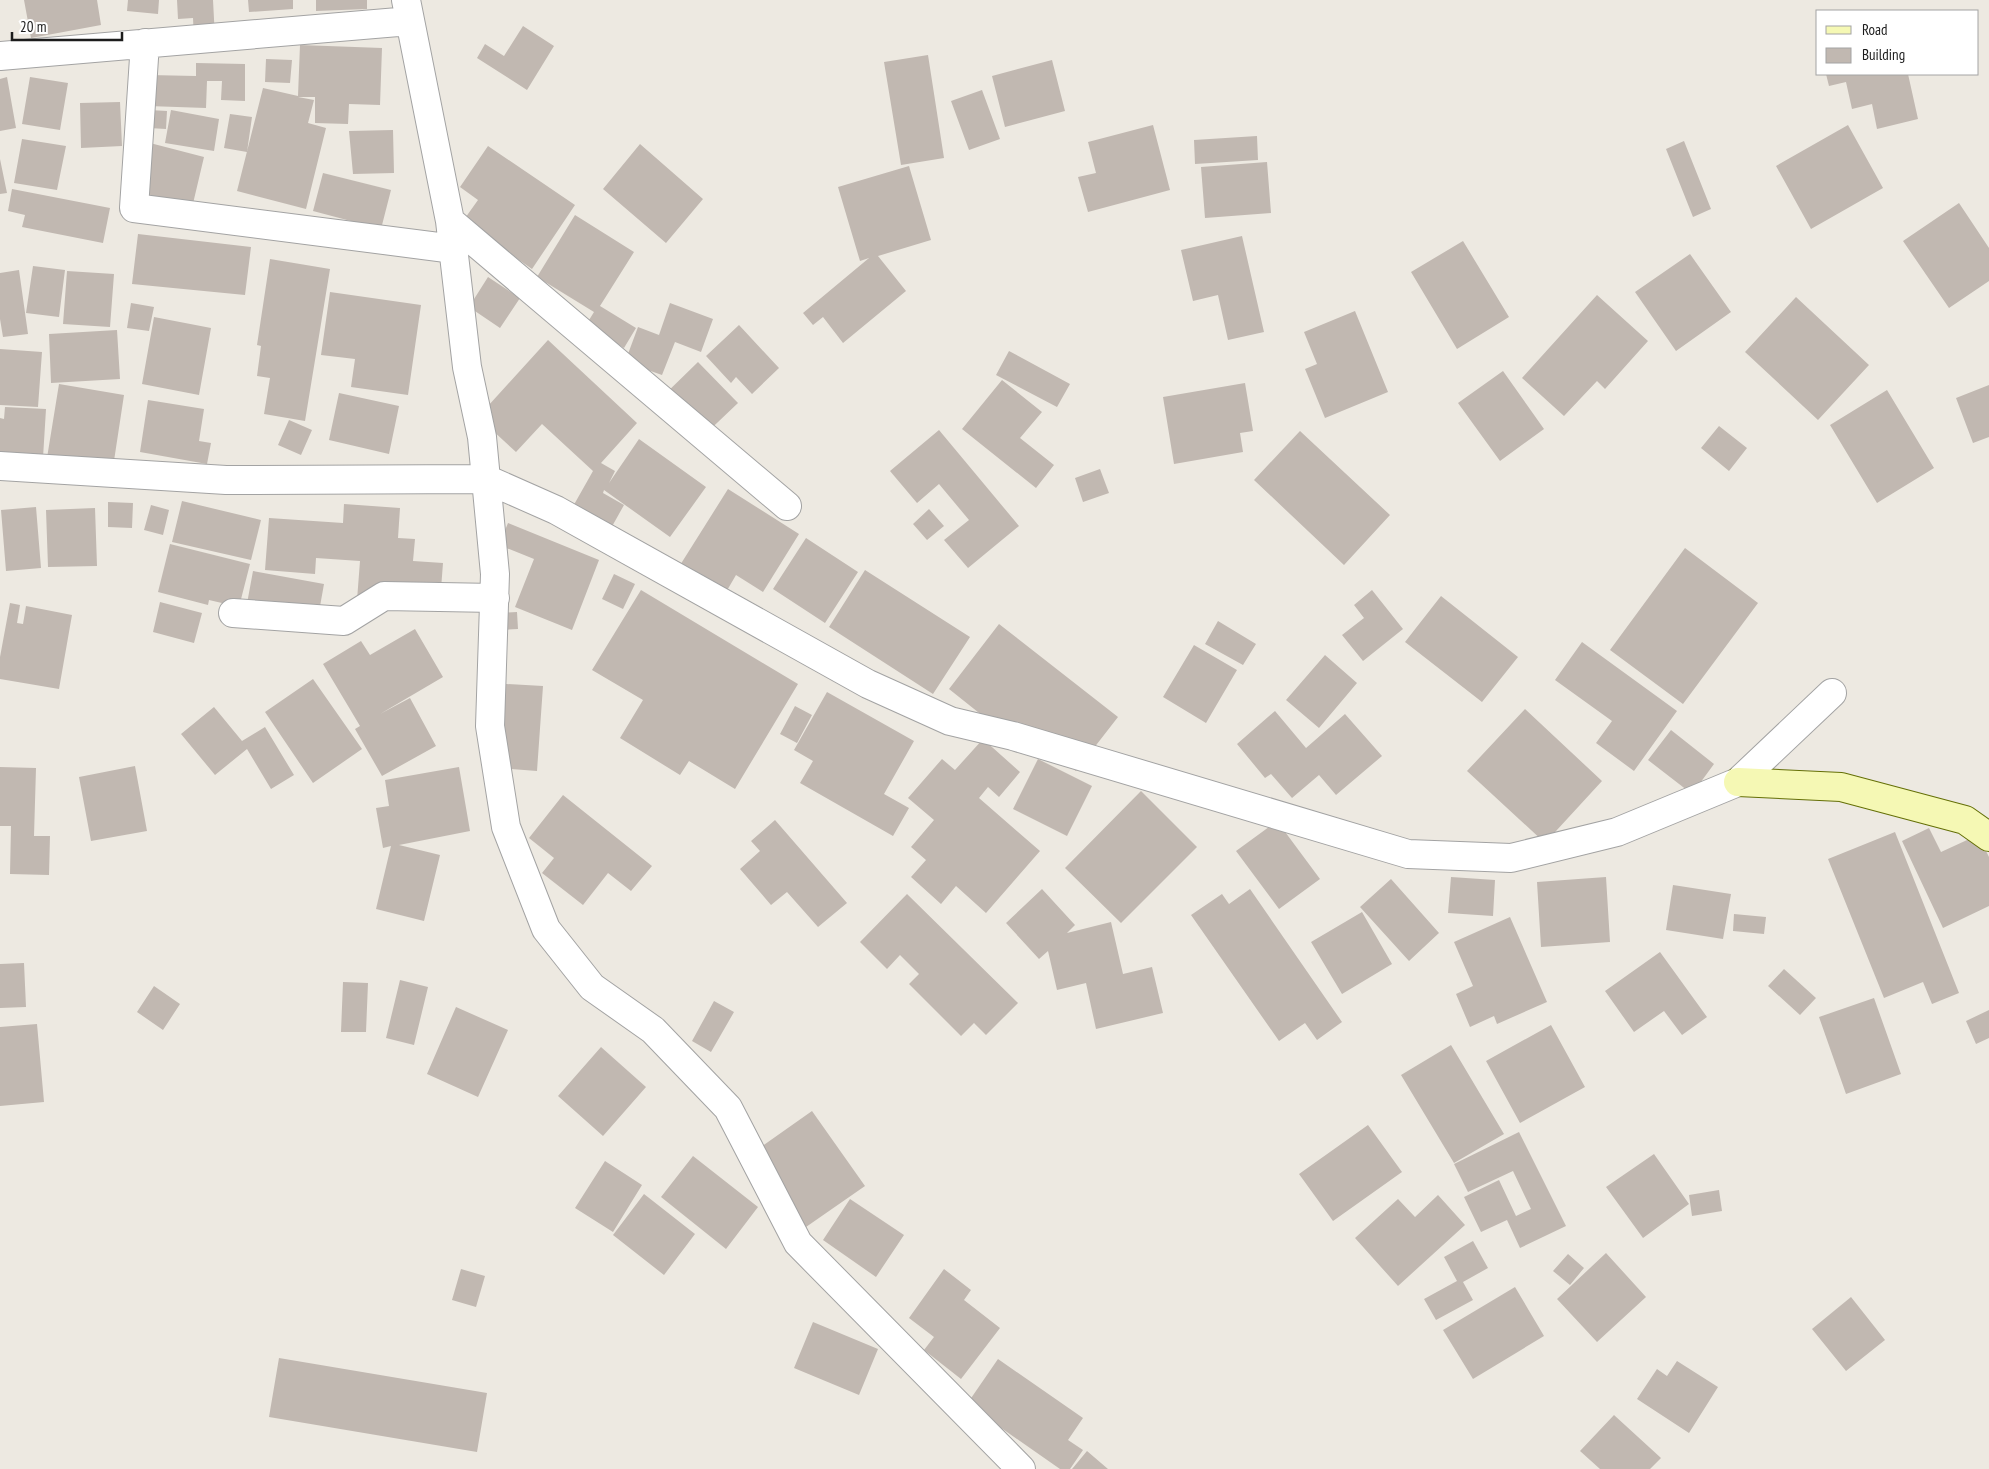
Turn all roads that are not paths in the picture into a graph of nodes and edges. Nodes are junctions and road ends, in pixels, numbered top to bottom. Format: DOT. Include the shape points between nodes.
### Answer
graph roads {
  1 [pos="408,11"];
  2 [pos="146,43"];
  3 [pos="0,56"];
  4 [pos="450,221"];
  5 [pos="454,249"];
  6 [pos="0,466"];
  7 [pos="486,479"];
  8 [pos="787,506"];
  9 [pos="495,598"];
  10 [pos="233,613"];
  11 [pos="1832,693"];
  12 [pos="1738,782"];
  13 [pos="1989,837"];
  14 [pos="1021,1469"];
  1 -- 2 [label="street"];
  1 -- 4 [label="street"];
  2 -- 3 [label="street"];
  2 -- 5 [label="street" via="134,208"];
  4 -- 5 [label="street"];
  4 -- 8 [label="street"];
  5 -- 7 [label="street" via="467,367 482,437"];
  6 -- 7 [label="street" via="226,480"];
  7 -- 9 [label="street" via="496,574"];
  7 -- 12 [label="street" via="556,510 868,684 950,721 1013,736 1408,854 1511,858 1617,832"];
  9 -- 10 [label="street" via="384,596 344,621"];
  9 -- 14 [label="street" via="490,726 506,827 546,929 592,987 653,1030 728,1108 798,1244"];
  11 -- 12 [label="street"];
  12 -- 13 [label="street" via="1841,787 1965,820"];
}
